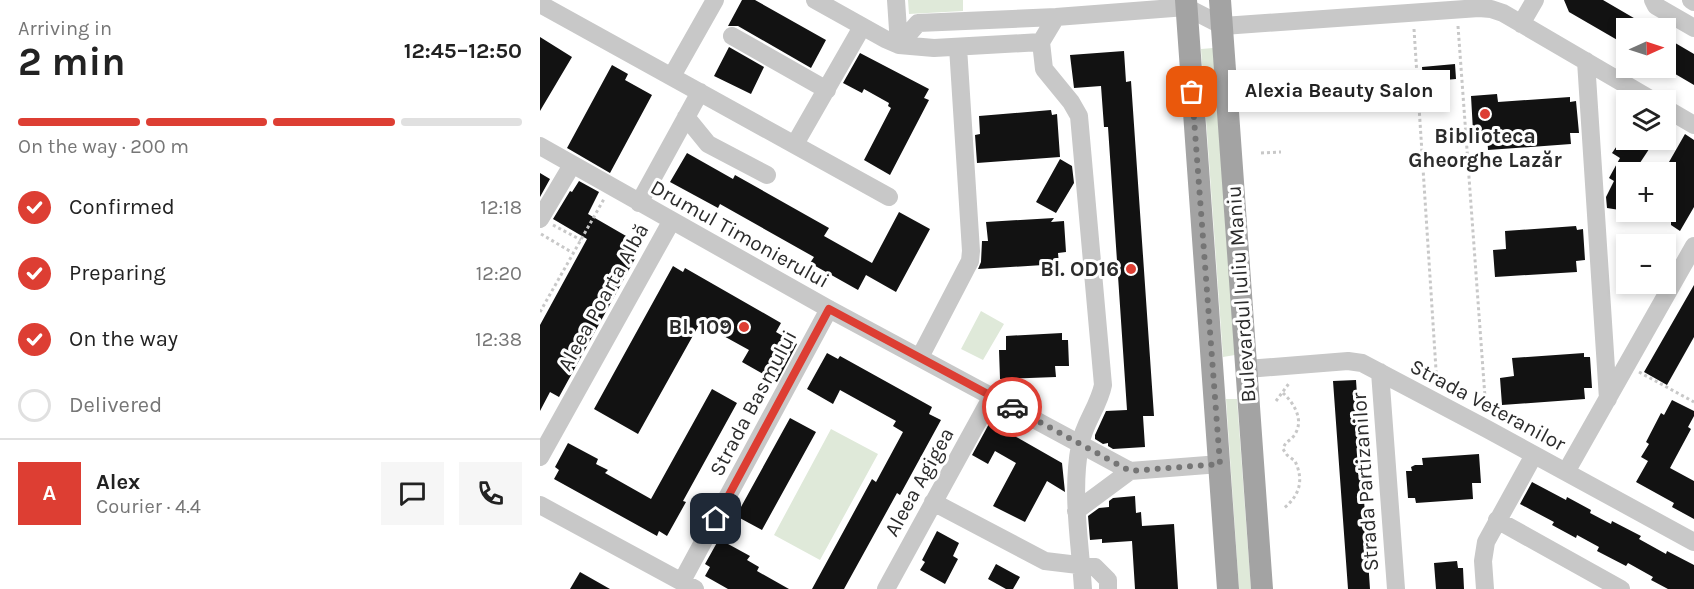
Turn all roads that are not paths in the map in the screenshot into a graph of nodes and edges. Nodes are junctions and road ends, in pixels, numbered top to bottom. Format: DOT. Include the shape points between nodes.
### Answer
graph roads {
  1 [pos="715,0"];
  2 [pos="815,0"];
  3 [pos="896,0"];
  4 [pos="1220,0"];
  5 [pos="1535,0"];
  6 [pos="1653,0"];
  7 [pos="540,4"];
  8 [pos="1186,4"];
  9 [pos="1456,5"];
  10 [pos="1340,9"];
  11 [pos="1056,17"];
  12 [pos="1521,24"];
  13 [pos="1223,26"];
  14 [pos="862,27"];
  15 [pos="1694,28"];
  16 [pos="732,36"];
  17 [pos="1041,42"];
  18 [pos="898,45"];
  19 [pos="958,47"];
  20 [pos="1586,61"];
  21 [pos="672,76"];
  22 [pos="827,90"];
  23 [pos="1635,90"];
  24 [pos="700,92"];
  25 [pos="1676,114"];
  26 [pos="687,117"];
  27 [pos="1694,125"];
  28 [pos="795,144"];
  29 [pos="540,146"];
  30 [pos="572,165"];
  31 [pos="767,175"];
  32 [pos="889,197"];
  33 [pos="639,203"];
  34 [pos="540,218"];
  35 [pos="671,222"];
  36 [pos="1694,246"];
  37 [pos="829,309"];
  38 [pos="920,357"];
  39 [pos="1246,369"];
  40 [pos="1380,372"];
  41 [pos="992,396"];
  42 [pos="1608,399"];
  43 [pos="1080,444"];
  44 [pos="1534,455"];
  45 [pos="540,457"];
  46 [pos="1220,464"];
  47 [pos="1130,471"];
  48 [pos="1566,472"];
  49 [pos="933,502"];
  50 [pos="540,505"];
  51 [pos="1076,511"];
  52 [pos="1497,520"];
  53 [pos="1694,542"];
  54 [pos="1081,565"];
  55 [pos="689,585"];
  56 [pos="886,589"];
  57 [pos="1083,589"];
  58 [pos="1108,589"];
  59 [pos="1228,589"];
  60 [pos="1262,589"];
  61 [pos="1396,589"];
  62 [pos="1485,589"];
  63 [pos="1621,589"];
  1 -- 21 [label="street"];
  2 -- 14 [label="street"];
  3 -- 18 [label="street"];
  4 -- 13 [label="main road, Bulevardul Iuliu Maniu"];
  5 -- 12 [label="street"];
  6 -- 15 [label="street" via="1656,6"];
  7 -- 21 [label="street"];
  8 -- 11 [label="street"];
  8 -- 13 [label="street"];
  8 -- 46 [label="main road, Bulevardul Iuliu Maniu"];
  9 -- 10 [label="street" via="1413,12"];
  9 -- 12 [label="street" via="1491,9"];
  10 -- 13 [label="street"];
  11 -- 17 [label="street"];
  11 -- 18 [label="street" via="918,23"];
  12 -- 20 [label="street"];
  13 -- 39 [label="main road, Bulevardul Iuliu Maniu"];
  14 -- 18 [label="street"];
  14 -- 22 [label="street"];
  16 -- 22 [label="street"];
  17 -- 19 [label="street"];
  17 -- 43 [label="street" via="1044,69 1079,116 1103,385"];
  18 -- 19 [label="street"];
  19 -- 38 [label="street" via="970,261"];
  20 -- 23 [label="street"];
  20 -- 42 [label="street"];
  21 -- 24 [label="street"];
  22 -- 28 [label="street"];
  24 -- 26 [label="street"];
  24 -- 28 [label="street"];
  25 -- 27 [label="street"];
  26 -- 31 [label="street" via="708,144"];
  26 -- 33 [label="street"];
  28 -- 32 [label="street"];
  29 -- 30 [label="street, Drumul Timonierului"];
  30 -- 33 [label="street, Drumul Timonierului"];
  30 -- 34 [label="street"];
  33 -- 35 [label="street, Drumul Timonierului"];
  35 -- 37 [label="street, Drumul Timonierului"];
  35 -- 45 [label="street, Aleea Poarta Albă"];
  36 -- 42 [label="street"];
  37 -- 38 [label="street, Drumul Timonierului"];
  37 -- 55 [label="street, Strada Basmului"];
  38 -- 41 [label="street, Drumul Timonierului"];
  39 -- 40 [label="street, Strada Veteranilor" via="1354,361"];
  39 -- 60 [label="main road, Bulevardul Iuliu Maniu"];
  40 -- 44 [label="street, Strada Veteranilor"];
  40 -- 61 [label="street, Strada Partizanilor"];
  41 -- 43 [label="street, Drumul Timonierului"];
  41 -- 49 [label="street, Aleea Agigea"];
  42 -- 48 [label="street"];
  43 -- 47 [label="street, Drumul Timonierului"];
  43 -- 51 [label="street"];
  44 -- 48 [label="street, Strada Veteranilor"];
  44 -- 52 [label="street"];
  46 -- 47 [label="street"];
  46 -- 59 [label="main road, Bulevardul Iuliu Maniu"];
  47 -- 51 [label="street"];
  48 -- 53 [label="street, Strada Veteranilor"];
  49 -- 54 [label="street" via="1045,561"];
  49 -- 56 [label="street, Aleea Agigea"];
  50 -- 55 [label="street"];
  51 -- 54 [label="street"];
  52 -- 62 [label="street" via="1486,542"];
  52 -- 63 [label="street"];
  54 -- 57 [label="street"];
  54 -- 58 [label="street" via="1095,567 1103,574"];
}
